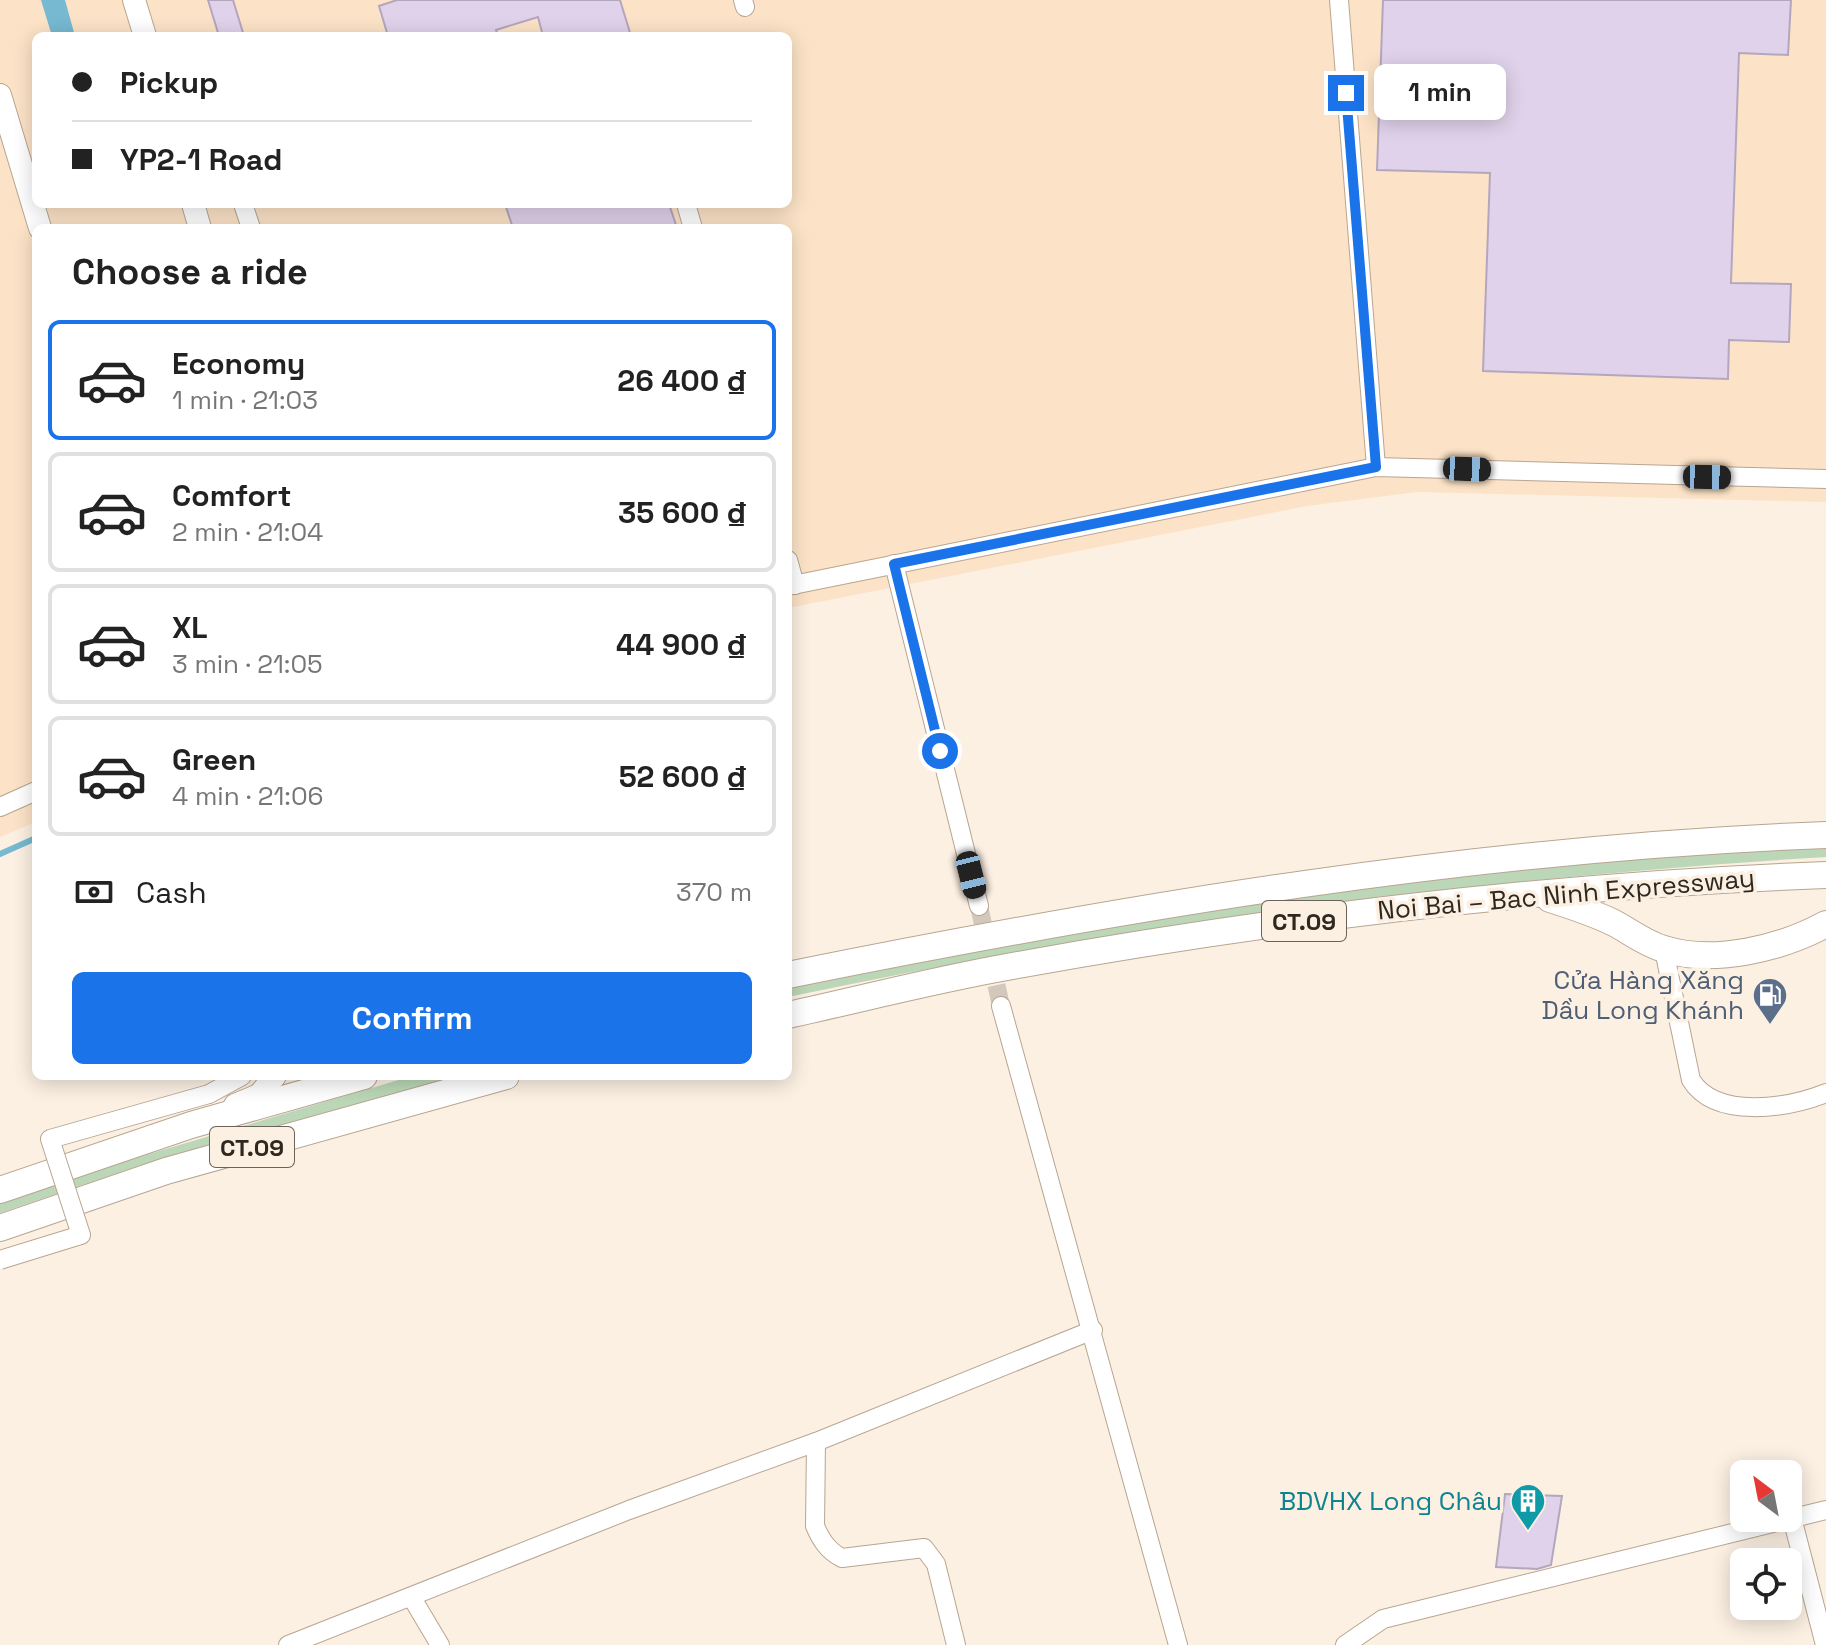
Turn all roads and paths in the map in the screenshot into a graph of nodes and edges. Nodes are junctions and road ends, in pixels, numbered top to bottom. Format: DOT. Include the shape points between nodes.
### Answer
graph roads {
  1 [pos="134,0"];
  2 [pos="1339,0"];
  3 [pos="144,32"];
  4 [pos="0,95"];
  5 [pos="32,201"];
  6 [pos="1376,467"];
  7 [pos="1826,479"];
  8 [pos="894,564"];
  9 [pos="792,585"];
  10 [pos="32,793"];
  11 [pos="0,807"];
  12 [pos="1826,835"];
  13 [pos="1826,875"];
  14 [pos="1539,896"];
  15 [pos="979,906"];
  16 [pos="1826,924"];
  17 [pos="1664,950"];
  18 [pos="792,974"];
  19 [pos="1001,1006"];
  20 [pos="792,1014"];
  21 [pos="235,1080"];
  22 [pos="272,1080"];
  23 [pos="350,1080"];
  24 [pos="492,1080"];
  25 [pos="1826,1093"];
  26 [pos="191,1125"];
  27 [pos="0,1190"];
  28 [pos="0,1228"];
  29 [pos="0,1260"];
  30 [pos="1093,1330"];
  31 [pos="816,1442"];
  32 [pos="1826,1510"];
  33 [pos="1802,1516"];
  34 [pos="1735,1532"];
  35 [pos="1796,1532"];
  36 [pos="412,1598"];
  37 [pos="288,1645"];
  38 [pos="440,1645"];
  39 [pos="956,1645"];
  40 [pos="1178,1645"];
  41 [pos="1345,1645"];
  42 [pos="1825,1645"];
  1 -- 3 [label="main road"];
  2 -- 6 [label="street"];
  4 -- 5 [label="main road"];
  6 -- 7 [label="street"];
  6 -- 8 [label="street"];
  8 -- 9 [label="street"];
  8 -- 15 [label="street"];
  10 -- 11 [label="street"];
  12 -- 18 [label="highway, Noi Bai – Bac Ninh Expressway / CT.09" via="1734,838 1349,876 1000,933"];
  13 -- 14 [label="highway, Noi Bai – Bac Ninh Expressway / CT.09"];
  14 -- 17 [label="highway" via="1596,914"];
  14 -- 20 [label="highway, Noi Bai – Bac Ninh Expressway / CT.09" via="1362,912 1006,967"];
  16 -- 17 [label="highway" via="1783,943 1733,952"];
  17 -- 25 [label="street" via="1697,1090 1719,1102 1753,1107"];
  19 -- 30 [label="street"];
  21 -- 29 [label="street, bridge" via="209,1094 50,1139 81,1235"];
  22 -- 26 [label="main road" via="259,1095"];
  23 -- 26 [label="highway, CT.09"];
  24 -- 28 [label="highway, CT.09" via="166,1171"];
  26 -- 27 [label="highway, CT.09"];
  30 -- 31 [label="street"];
  30 -- 40 [label="street"];
  31 -- 36 [label="street"];
  31 -- 39 [label="street" via="819,1536 842,1558 924,1548 936,1564"];
  32 -- 33 [label="street"];
  34 -- 41 [label="street" via="1383,1619"];
  35 -- 42 [label="street"];
  36 -- 37 [label="street"];
  36 -- 38 [label="street"];
}
